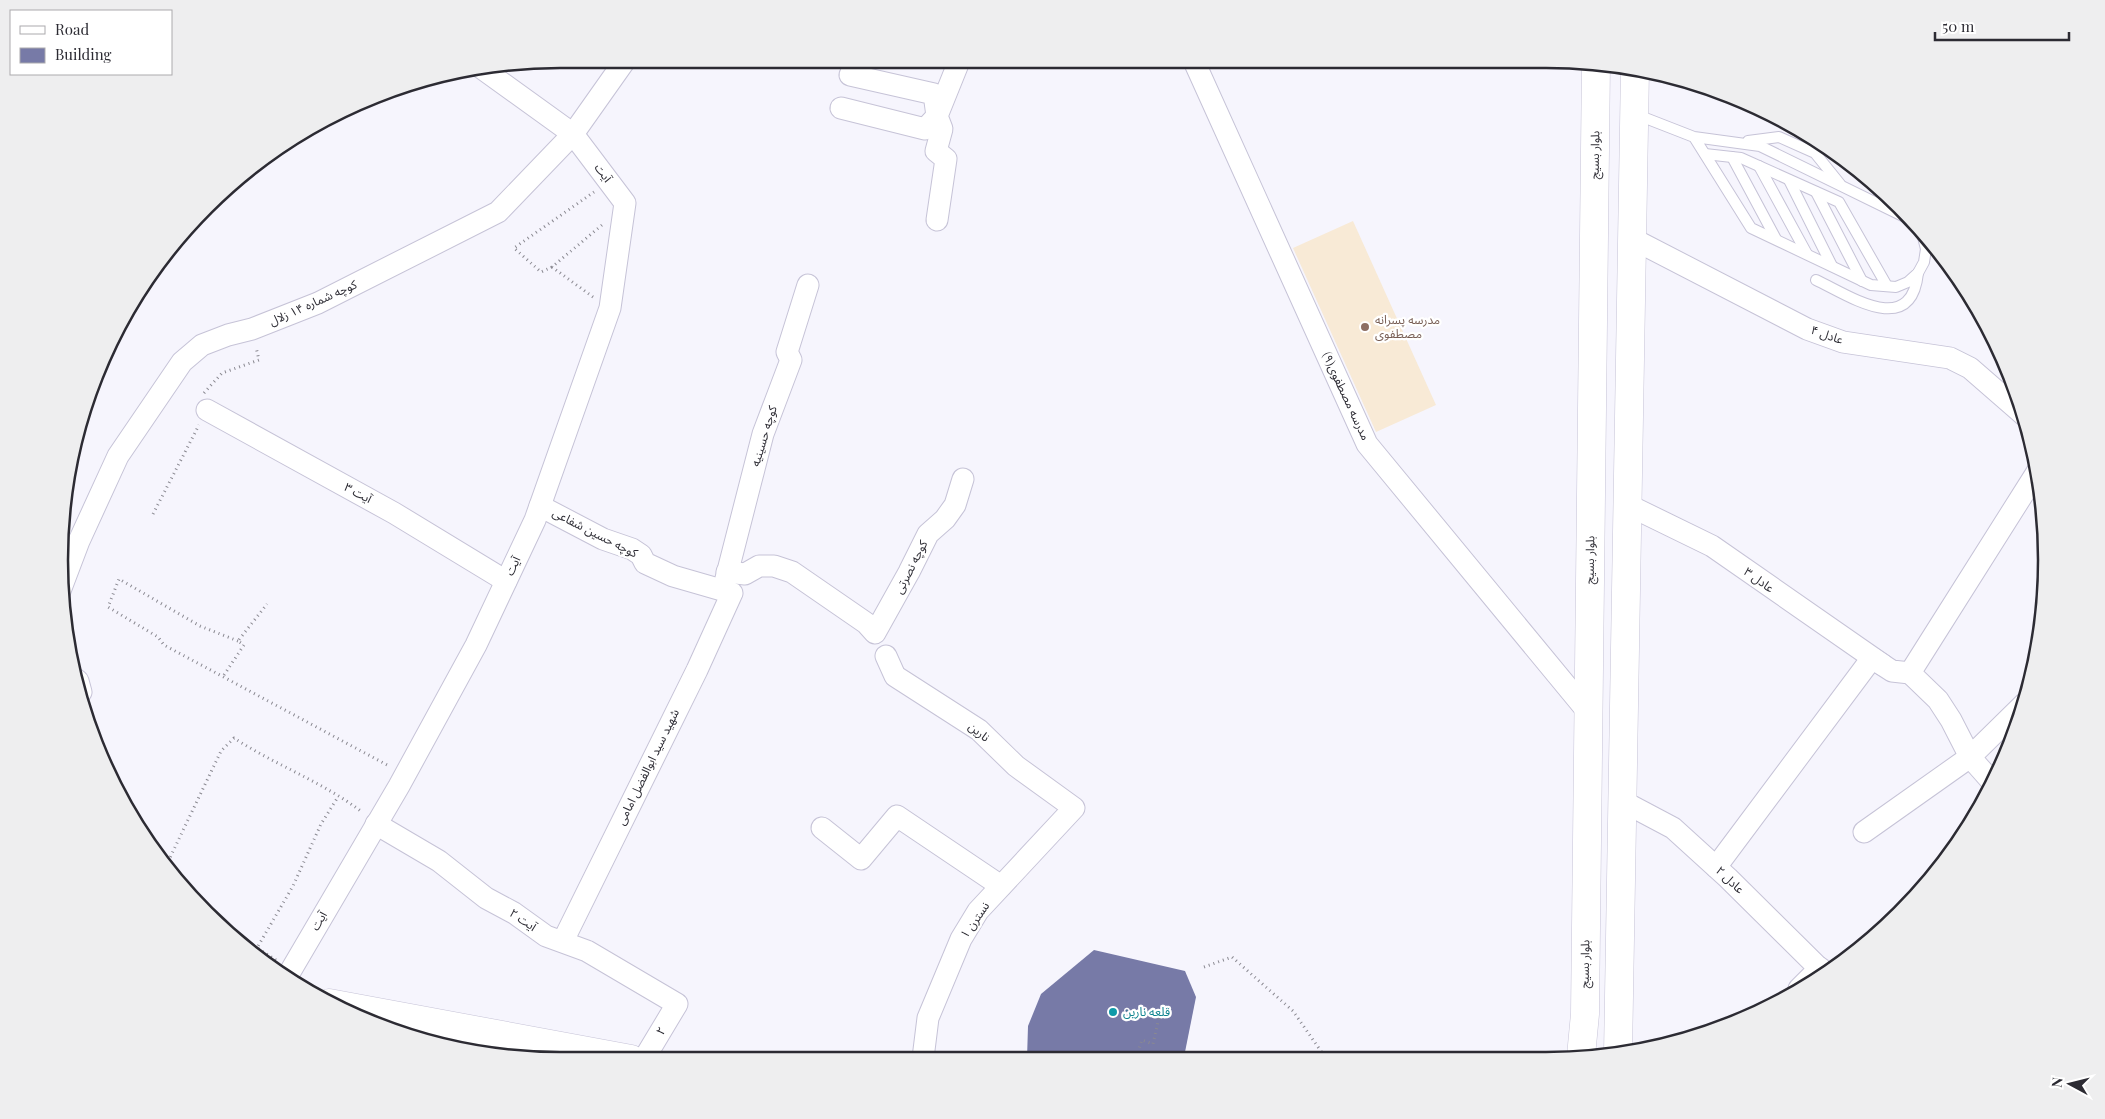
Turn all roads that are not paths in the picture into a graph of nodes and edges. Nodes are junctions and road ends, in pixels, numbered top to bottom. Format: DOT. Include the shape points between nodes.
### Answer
graph roads {
  1 [pos="620,68"];
  2 [pos="956,68"];
  3 [pos="1197,68"];
  4 [pos="1596,71"];
  5 [pos="489,73"];
  6 [pos="850,75"];
  7 [pos="1635,76"];
  8 [pos="841,108"];
  9 [pos="1634,114"];
  10 [pos="937,116"];
  11 [pos="573,134"];
  12 [pos="1694,136"];
  13 [pos="1734,142"];
  14 [pos="1705,154"];
  15 [pos="1732,157"];
  16 [pos="1759,166"];
  17 [pos="1789,180"];
  18 [pos="1843,186"];
  19 [pos="1816,192"];
  20 [pos="1891,210"];
  21 [pos="937,220"];
  22 [pos="1631,238"];
  23 [pos="1776,239"];
  24 [pos="1926,248"];
  25 [pos="1807,254"];
  26 [pos="1832,266"];
  27 [pos="1918,273"];
  28 [pos="1816,280"];
  29 [pos="1862,280"];
  30 [pos="808,285"];
  31 [pos="1887,286"];
  32 [pos="2012,405"];
  33 [pos="207,410"];
  34 [pos="963,479"];
  35 [pos="2031,482"];
  36 [pos="1628,505"];
  37 [pos="540,506"];
  38 [pos="68,570"];
  39 [pos="506,581"];
  40 [pos="727,585"];
  41 [pos="886,656"];
  42 [pos="1883,665"];
  43 [pos="1910,673"];
  44 [pos="1588,712"];
  45 [pos="2012,716"];
  46 [pos="1970,756"];
  47 [pos="1987,776"];
  48 [pos="1622,801"];
  49 [pos="1074,808"];
  50 [pos="376,824"];
  51 [pos="822,828"];
  52 [pos="1864,832"];
  53 [pos="1716,867"];
  54 [pos="1001,886"];
  55 [pos="563,941"];
  56 [pos="1820,969"];
  57 [pos="290,971"];
  58 [pos="678,1004"];
  59 [pos="1585,1014"];
  60 [pos="373,1015"];
  61 [pos="1618,1018"];
  62 [pos="460,1038"];
  63 [pos="1618,1046"];
  64 [pos="492,1047"];
  65 [pos="1582,1050"];
  66 [pos="574,1052"];
  67 [pos="648,1052"];
  68 [pos="924,1052"];
  1 -- 11 [label="street, کوچه شماره ۱۴ زلال"];
  2 -- 10 [label="street"];
  3 -- 44 [label="street, مدرسه مصطفوی(۹)" via="1367,444"];
  4 -- 44 [label="main road, بلوار بسیج"];
  5 -- 11 [label="street, آیت"];
  6 -- 10 [label="street" via="934,94"];
  7 -- 9 [label="main road"];
  8 -- 10 [label="street" via="925,129"];
  9 -- 12 [label="lane"];
  9 -- 22 [label="main road"];
  10 -- 21 [label="street" via="942,129 936,151 946,159"];
  11 -- 37 [label="street, آیت" via="626,203 610,308"];
  11 -- 38 [label="street, کوچه شماره ۱۴ زلال" via="498,212 318,303 202,345 182,362 118,456"];
  12 -- 13 [label="lane"];
  12 -- 14 [label="lane"];
  13 -- 18 [label="lane" via="1760,146"];
  13 -- 18 [label="lane" via="1778,137 1815,153"];
  14 -- 15 [label="lane"];
  14 -- 23 [label="lane" via="1751,228"];
  15 -- 16 [label="lane"];
  15 -- 23 [label="lane"];
  16 -- 17 [label="lane"];
  16 -- 25 [label="lane"];
  17 -- 19 [label="lane"];
  17 -- 26 [label="lane"];
  18 -- 20 [label="lane"];
  19 -- 29 [label="lane"];
  19 -- 31 [label="lane" via="1839,202"];
  22 -- 32 [label="street, عادل ۴" via="1808,329 1843,342 1950,358 1970,368"];
  22 -- 36 [label="main road"];
  23 -- 25 [label="lane"];
  24 -- 27 [label="lane" via="1924,262"];
  25 -- 26 [label="lane"];
  26 -- 29 [label="lane"];
  27 -- 28 [label="lane" via="1917,285 1908,299 1894,308 1882,310"];
  27 -- 31 [label="lane" via="1902,284"];
  29 -- 31 [label="lane" via="1871,285"];
  30 -- 40 [label="street, کوچه حسینیه" via="787,352 791,360 763,434"];
  33 -- 39 [label="street, آیت ۳" via="394,513"];
  34 -- 40 [label="street, کوچه نصرتی" via="955,505 945,520 928,534 875,633 792,572 774,566 759,566"];
  35 -- 43 [label="street"];
  36 -- 42 [label="street, عادل ۳" via="1712,546"];
  36 -- 48 [label="main road"];
  37 -- 39 [label="street, آیت"];
  37 -- 40 [label="street, کوچه حسین شفاعی" via="603,539 632,549 641,555 645,563 673,576"];
  39 -- 50 [label="street, آیت" via="476,645"];
  40 -- 55 [label="street, شهید سید ابوالفضل امامی" via="697,670"];
  41 -- 49 [label="street, نارین" via="895,676 979,730 1016,766"];
  42 -- 43 [label="street" via="1892,671"];
  42 -- 53 [label="street" via="1872,658"];
  43 -- 46 [label="street" via="1938,700"];
  44 -- 59 [label="main road, بلوار بسیج"];
  45 -- 46 [label="street"];
  46 -- 47 [label="street"];
  46 -- 52 [label="street"];
  48 -- 53 [label="street, عادل ۲" via="1673,828"];
  48 -- 61 [label="main road"];
  49 -- 54 [label="street, نسترن ۱"];
  50 -- 55 [label="street, آیت ۲" via="440,861 486,898 546,936"];
  50 -- 57 [label="street, آیت"];
  51 -- 54 [label="street" via="861,859 898,816"];
  53 -- 56 [label="street, عادل ۲"];
  54 -- 68 [label="street, نسترن ۱" via="978,911 961,939 928,1018"];
  55 -- 58 [label="street, آیت ۲" via="587,951"];
  58 -- 67 [label="street, ۲"];
  59 -- 61 [label="main road" via="1593,1026 1607,1027"];
  59 -- 65 [label="main road, بلوار بسیج"];
  60 -- 62 [label="main road"];
  61 -- 63 [label="main road"];
  62 -- 64 [label="main road"];
  62 -- 66 [label="main road"];
}
